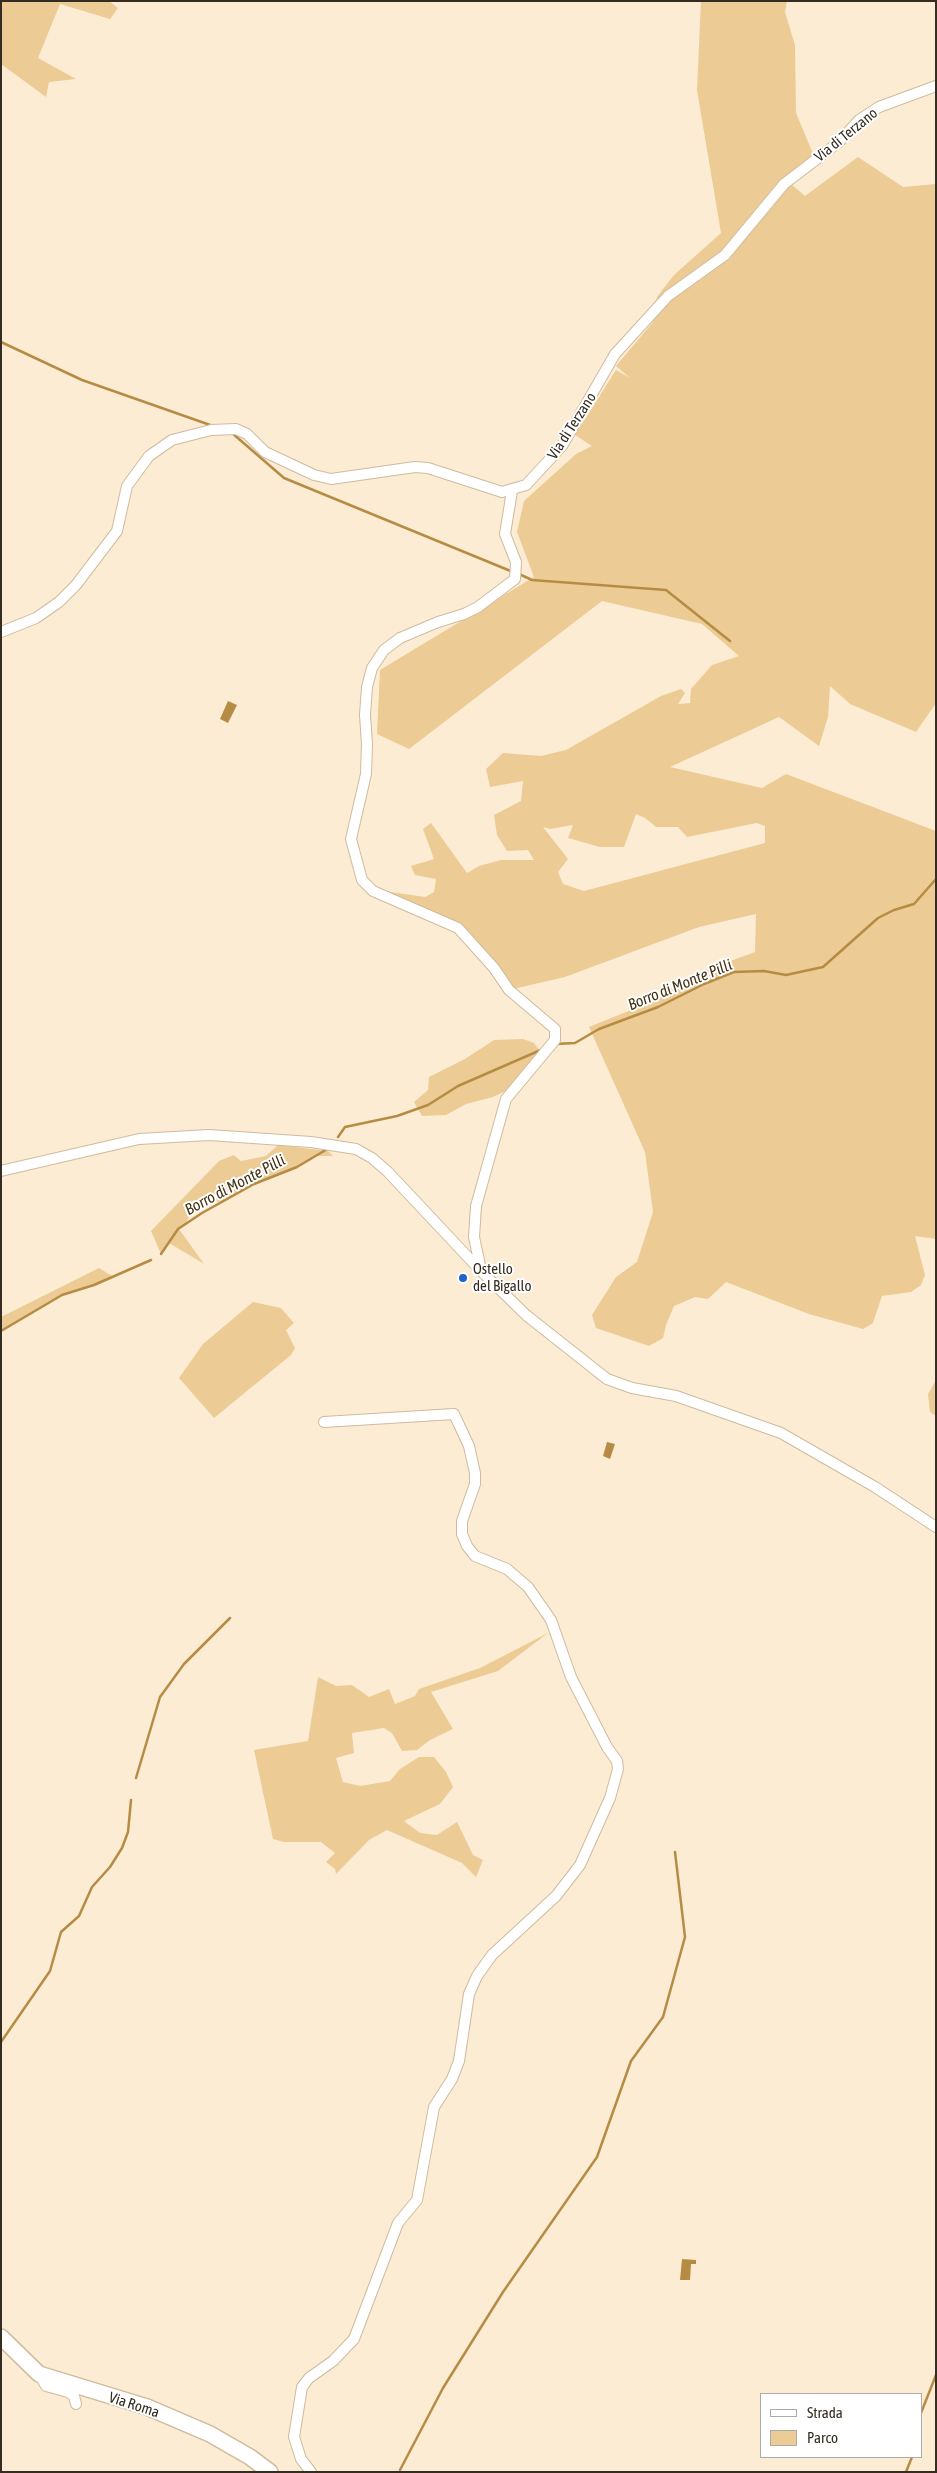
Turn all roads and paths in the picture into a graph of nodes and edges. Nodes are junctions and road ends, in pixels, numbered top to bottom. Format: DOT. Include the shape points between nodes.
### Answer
graph roads {
  1 [pos="936,86"];
  2 [pos="512,491"];
  3 [pos="1,632"];
  4 [pos="1,1170"];
  5 [pos="481,1271"];
  6 [pos="324,1422"];
  7 [pos="936,1527"];
  8 [pos="1,2337"];
  9 [pos="39,2374"];
  10 [pos="76,2404"];
  11 [pos="270,2472"];
  12 [pos="311,2472"];
  1 -- 2 [label="street, Via di Terzano" via="879,107 784,184 724,255 668,296 615,354 562,446 526,486"];
  2 -- 3 [label="street" via="502,492 428,468 415,467 331,479 314,475 265,452 247,434 236,429 210,430 172,440 149,456 127,486 117,531 76,585 36,618"];
  2 -- 5 [label="street" via="505,534 516,562 515,579 478,607 400,638 384,650 372,668 365,715 366,774 351,839 362,880 372,891 458,928 509,990 554,1029 555,1040 506,1098 476,1206 474,1237"];
  4 -- 5 [label="street" via="139,1139 209,1135 338,1145 356,1149 388,1172"];
  5 -- 7 [label="street" via="526,1315 607,1379 632,1388 676,1396 781,1433 868,1482"];
  6 -- 12 [label="street" via="454,1414 469,1446 475,1473 475,1484 462,1521 462,1534 475,1556 507,1569 528,1587 551,1620 572,1676 617,1761 618,1769 610,1798 580,1865 556,1896 492,1955 469,1994 459,2060 434,2107 416,2200 398,2223 354,2340 302,2387 294,2437 301,2459"];
  8 -- 9 [label="main road, Via Roma"];
  9 -- 10 [label="street" via="46,2386 74,2396"];
  9 -- 11 [label="main road, Via Roma" via="147,2407 210,2434"];
}
